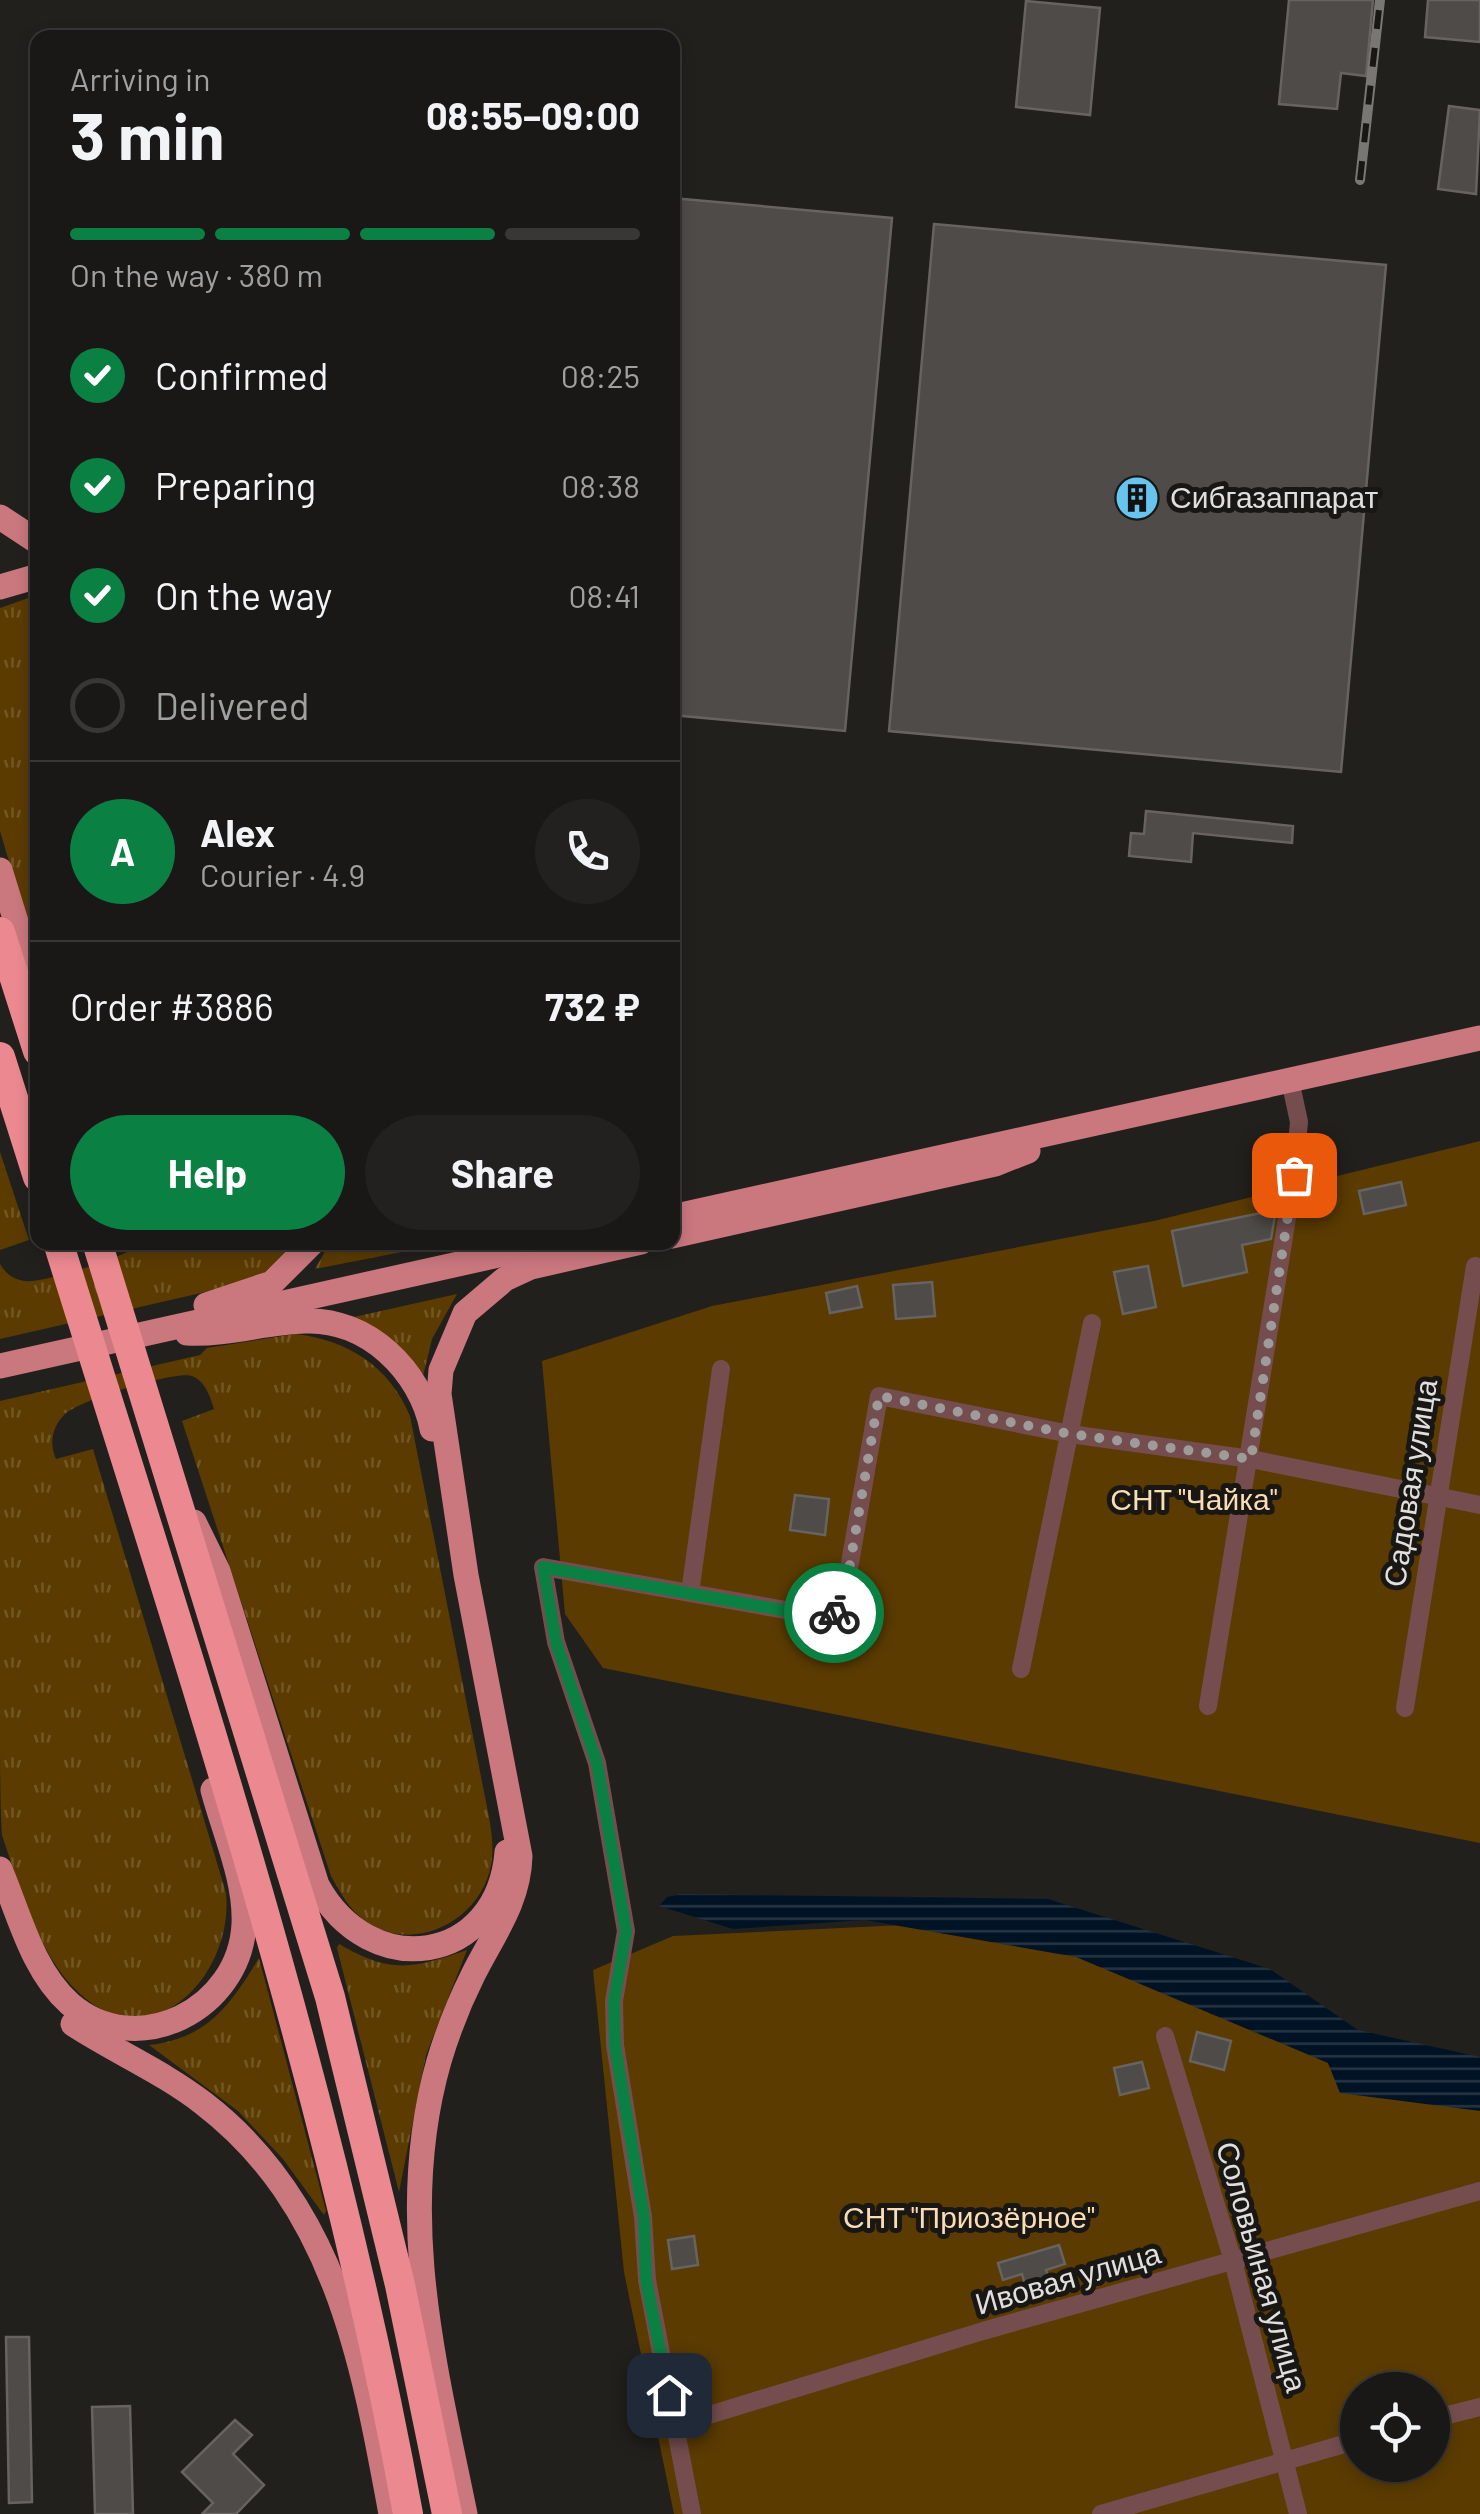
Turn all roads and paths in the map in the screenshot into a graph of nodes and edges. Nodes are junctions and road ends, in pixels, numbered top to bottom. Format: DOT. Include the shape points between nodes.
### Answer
graph roads {
  1 [pos="0,517"];
  2 [pos="30,537"];
  3 [pos="30,578"];
  4 [pos="0,587"];
  5 [pos="0,870"];
  6 [pos="0,932"];
  7 [pos="30,967"];
  8 [pos="30,1027"];
  9 [pos="1480,1038"];
  10 [pos="0,1057"];
  11 [pos="1290,1080"];
  12 [pos="0,1100"];
  13 [pos="1103,1122"];
  14 [pos="30,1153"];
  15 [pos="30,1162"];
  16 [pos="680,1198"];
  17 [pos="680,1215"];
  18 [pos="680,1234"];
  19 [pos="60,1250"];
  20 [pos="101,1250"];
  21 [pos="305,1250"];
  22 [pos="521,1250"];
  23 [pos="610,1250"];
  24 [pos="1475,1266"];
  25 [pos="1092,1323"];
  26 [pos="152,1332"];
  27 [pos="0,1352"];
  28 [pos="52,1354"];
  29 [pos="0,1366"];
  30 [pos="721,1369"];
  31 [pos="0,1381"];
  32 [pos="1070,1434"];
  33 [pos="1251,1459"];
  34 [pos="173,1481"];
  35 [pos="135,1490"];
  36 [pos="1436,1496"];
  37 [pos="1480,1505"];
  38 [pos="466,1575"];
  39 [pos="690,1593"];
  40 [pos="1021,1669"];
  41 [pos="484,1674"];
  42 [pos="1208,1706"];
  43 [pos="1405,1708"];
  44 [pos="0,1869"];
  45 [pos="0,1897"];
  46 [pos="1165,2036"];
  47 [pos="1480,2191"];
  48 [pos="1232,2261"];
  49 [pos="1480,2407"];
  50 [pos="1450,2415"];
  51 [pos="676,2433"];
  52 [pos="1340,2445"];
  53 [pos="436,2457"];
  54 [pos="1287,2458"];
  55 [pos="391,2514"];
  56 [pos="408,2514"];
  57 [pos="447,2514"];
  58 [pos="462,2514"];
  59 [pos="692,2514"];
  60 [pos="1100,2514"];
  61 [pos="1298,2514"];
  1 -- 2 [label="main road"];
  3 -- 4 [label="main road"];
  5 -- 7 [label="main road"];
  6 -- 8 [label="highway"];
  9 -- 11 [label="main road"];
  10 -- 14 [label="highway"];
  11 -- 13 [label="main road"];
  11 -- 33 [label="street" via="1299,1122"];
  12 -- 15 [label="main road"];
  13 -- 16 [label="main road" via="978,1132"];
  13 -- 17 [label="main road"];
  13 -- 18 [label="main road" via="995,1164"];
  19 -- 35 [label="highway"];
  20 -- 34 [label="highway"];
  21 -- 26 [label="main road" via="272,1282"];
  22 -- 26 [label="main road"];
  23 -- 38 [label="main road" via="516,1274 475,1302 445,1354 439,1394"];
  24 -- 36 [label="street, Садовая улица"];
  25 -- 32 [label="street"];
  26 -- 28 [label="main road"];
  26 -- 38 [label="main road" via="220,1335 314,1321 348,1328 377,1344 413,1381 430,1420"];
  27 -- 28 [label="main road"];
  28 -- 29 [label="main road"];
  28 -- 31 [label="main road"];
  30 -- 39 [label="street"];
  32 -- 33 [label="street"];
  32 -- 39 [label="street" via="879,1396 842,1610 826,1618"];
  32 -- 40 [label="street"];
  33 -- 36 [label="street"];
  33 -- 42 [label="street"];
  34 -- 41 [label="main road" via="218,1571 317,1885 336,1915 372,1942 406,1950 455,1938 484,1913 500,1883 506,1840"];
  34 -- 53 [label="highway" via="330,1997"];
  35 -- 44 [label="main road" via="151,1588 238,1881 244,1920 238,1957 217,1990 188,2016 152,2028 112,2026 83,2014 51,1982"];
  35 -- 56 [label="highway" via="293,2006 364,2295"];
  36 -- 37 [label="street"];
  36 -- 43 [label="street, Садовая улица"];
  38 -- 41 [label="main road"];
  39 -- 51 [label="street" via="543,1567 556,1642 597,1763 626,1931 614,2001 615,2046 644,2218 646,2280"];
  41 -- 58 [label="main road" via="520,1868 513,1901 462,1996 440,2060 423,2137 416,2217 424,2303"];
  45 -- 55 [label="main road" via="25,1967 52,2008 221,2118 304,2216 337,2283 354,2338"];
  46 -- 48 [label="street, Соловьиная улица"];
  47 -- 48 [label="street, Ивовая улица"];
  48 -- 51 [label="street, Ивовая улица" via="706,2416"];
  48 -- 54 [label="street, Соловьиная улица"];
  49 -- 50 [label="street"];
  51 -- 59 [label="street"];
  52 -- 54 [label="street"];
  53 -- 57 [label="highway"];
  53 -- 58 [label="street"];
  54 -- 60 [label="street"];
  54 -- 61 [label="street, Соловьиная улица"];
}
